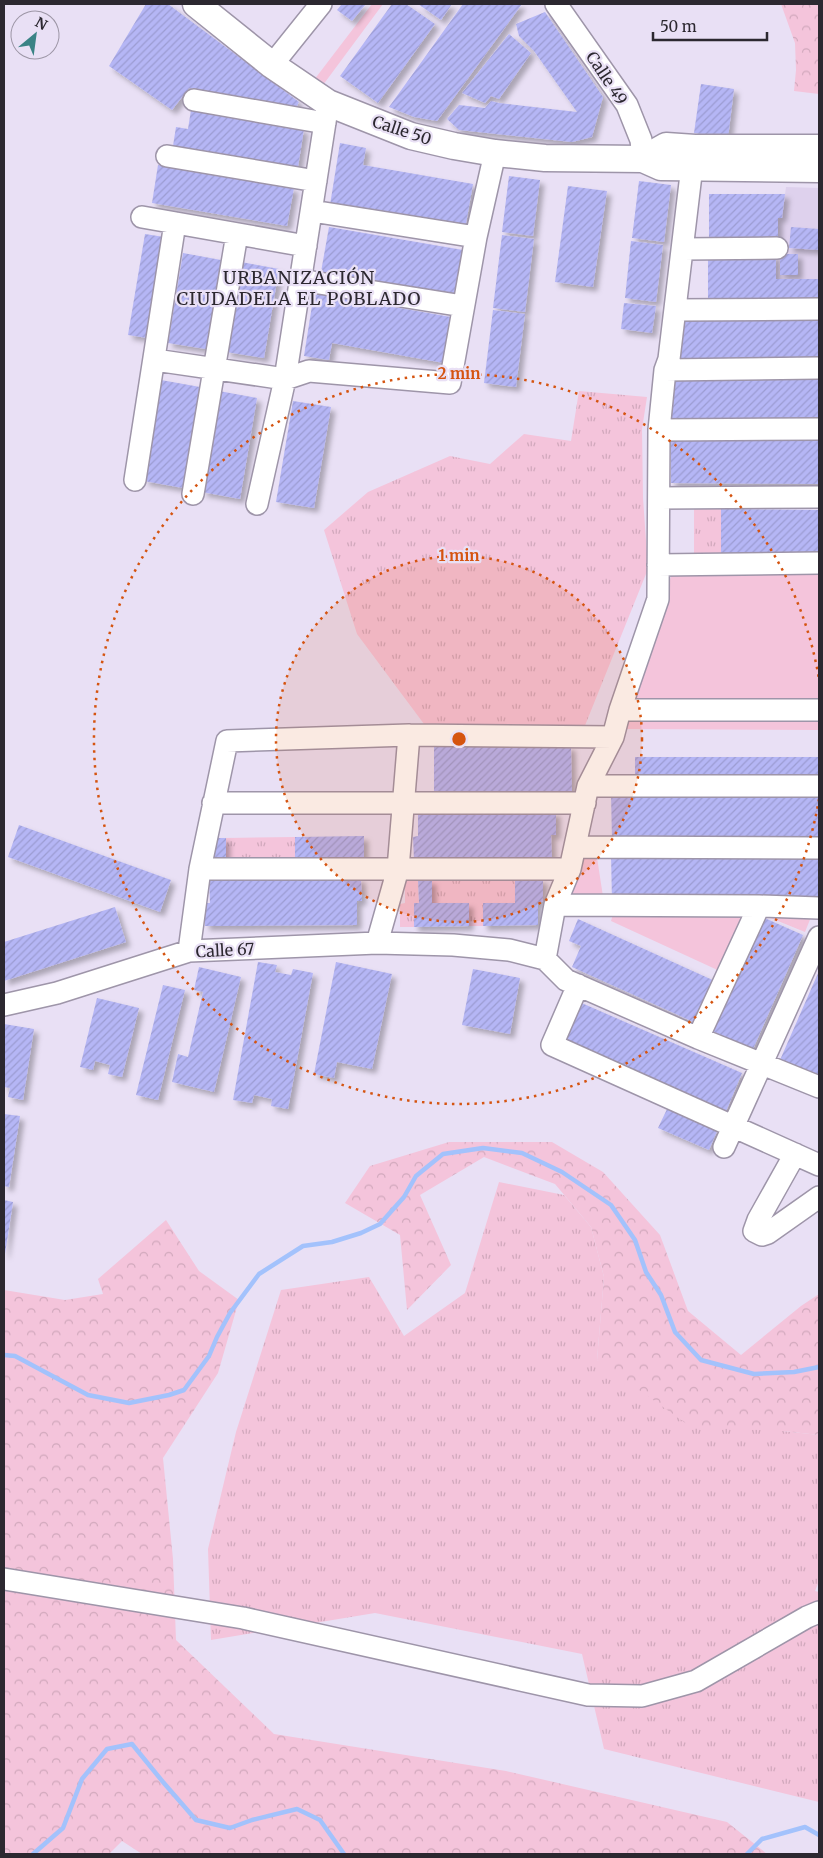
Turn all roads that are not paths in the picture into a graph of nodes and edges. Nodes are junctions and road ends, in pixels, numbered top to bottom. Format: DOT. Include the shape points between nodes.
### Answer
graph roads {
  1 [pos="196,4"];
  2 [pos="320,4"];
  3 [pos="556,4"];
  4 [pos="272,65"];
  5 [pos="194,100"];
  6 [pos="326,113"];
  7 [pos="819,148"];
  8 [pos="495,153"];
  9 [pos="167,156"];
  10 [pos="643,159"];
  11 [pos="692,166"];
  12 [pos="819,169"];
  13 [pos="316,181"];
  14 [pos="312,211"];
  15 [pos="142,217"];
  16 [pos="175,223"];
  17 [pos="237,234"];
  18 [pos="476,237"];
  19 [pos="306,246"];
  20 [pos="777,248"];
  21 [pos="683,249"];
  22 [pos="300,280"];
  23 [pos="463,306"];
  24 [pos="819,309"];
  25 [pos="674,310"];
  26 [pos="155,360"];
  27 [pos="819,368"];
  28 [pos="214,369"];
  29 [pos="665,370"];
  30 [pos="285,379"];
  31 [pos="819,429"];
  32 [pos="659,430"];
  33 [pos="135,480"];
  34 [pos="193,494"];
  35 [pos="819,497"];
  36 [pos="659,498"];
  37 [pos="257,504"];
  38 [pos="819,563"];
  39 [pos="658,565"];
  40 [pos="620,710"];
  41 [pos="819,710"];
  42 [pos="409,735"];
  43 [pos="613,737"];
  44 [pos="819,786"];
  45 [pos="587,794"];
  46 [pos="403,802"];
  47 [pos="213,803"];
  48 [pos="575,848"];
  49 [pos="819,848"];
  50 [pos="200,869"];
  51 [pos="398,869"];
  52 [pos="570,869"];
  53 [pos="555,905"];
  54 [pos="759,906"];
  55 [pos="819,908"];
  56 [pos="819,937"];
  57 [pos="377,943"];
  58 [pos="189,951"];
  59 [pos="545,959"];
  60 [pos="578,985"];
  61 [pos="4,1005"];
  62 [pos="698,1038"];
  63 [pos="763,1065"];
  64 [pos="819,1087"];
  65 [pos="734,1127"];
  66 [pos="724,1147"];
  67 [pos="795,1154"];
  68 [pos="819,1166"];
  69 [pos="819,1197"];
  70 [pos="4,1579"];
  71 [pos="819,1612"];
  1 -- 4 [label="main road, Calle 50"];
  2 -- 4 [label="street"];
  3 -- 10 [label="street, Calle 49" via="627,105 641,140"];
  4 -- 6 [label="main road, Calle 50"];
  5 -- 6 [label="street"];
  6 -- 8 [label="main road, Calle 50" via="411,136"];
  6 -- 13 [label="street"];
  7 -- 10 [label="main road" via="666,146"];
  8 -- 10 [label="main road, Calle 50" via="545,158"];
  8 -- 18 [label="street"];
  9 -- 13 [label="street"];
  10 -- 11 [label="main road, Calle 50" via="661,167"];
  11 -- 12 [label="main road, Calle 50"];
  11 -- 21 [label="street"];
  13 -- 14 [label="street"];
  14 -- 18 [label="street"];
  14 -- 19 [label="street"];
  15 -- 16 [label="street"];
  16 -- 17 [label="street"];
  16 -- 26 [label="street"];
  17 -- 19 [label="street"];
  17 -- 28 [label="street"];
  18 -- 23 [label="street"];
  19 -- 22 [label="street"];
  20 -- 21 [label="street"];
  21 -- 25 [label="street"];
  22 -- 23 [label="street"];
  22 -- 30 [label="street"];
  23 -- 30 [label="street" via="450,383 309,371"];
  24 -- 25 [label="street"];
  25 -- 29 [label="street"];
  26 -- 28 [label="street"];
  26 -- 33 [label="street"];
  27 -- 29 [label="street"];
  28 -- 30 [label="street"];
  28 -- 34 [label="street"];
  29 -- 32 [label="street"];
  30 -- 37 [label="street"];
  31 -- 32 [label="street"];
  32 -- 36 [label="street"];
  35 -- 36 [label="street"];
  36 -- 39 [label="street"];
  38 -- 39 [label="street"];
  39 -- 40 [label="street" via="658,599"];
  40 -- 41 [label="street"];
  40 -- 43 [label="street"];
  42 -- 43 [label="street"];
  42 -- 46 [label="street"];
  42 -- 47 [label="street" via="227,741"];
  43 -- 45 [label="street"];
  44 -- 45 [label="street"];
  45 -- 46 [label="street"];
  45 -- 48 [label="street"];
  46 -- 47 [label="street"];
  46 -- 51 [label="street"];
  47 -- 50 [label="street"];
  48 -- 49 [label="street"];
  48 -- 52 [label="street"];
  50 -- 51 [label="street"];
  50 -- 58 [label="street"];
  51 -- 52 [label="street"];
  51 -- 57 [label="street"];
  52 -- 53 [label="street"];
  53 -- 54 [label="street"];
  53 -- 59 [label="street"];
  54 -- 55 [label="street"];
  54 -- 62 [label="street"];
  56 -- 63 [label="street"];
  57 -- 58 [label="street, Calle 67"];
  57 -- 59 [label="street, Calle 67" via="509,950"];
  58 -- 61 [label="street, Calle 67" via="57,993"];
  59 -- 60 [label="street" via="566,980"];
  60 -- 62 [label="street"];
  60 -- 65 [label="street" via="552,1045"];
  62 -- 63 [label="street"];
  63 -- 64 [label="street"];
  63 -- 65 [label="street"];
  65 -- 66 [label="street"];
  65 -- 67 [label="street"];
  67 -- 68 [label="street"];
  67 -- 69 [label="street" via="754,1231 762,1235 768,1233"];
  70 -- 71 [label="street" via="243,1618 588,1695 642,1696 696,1681"];
}
